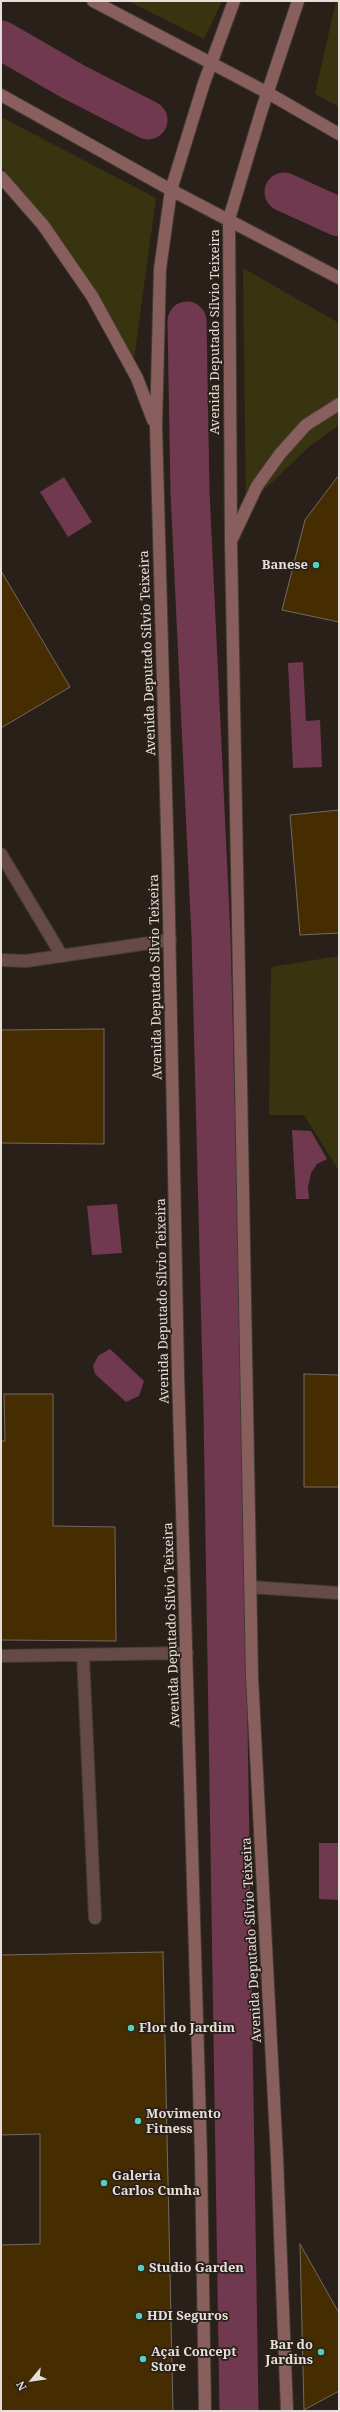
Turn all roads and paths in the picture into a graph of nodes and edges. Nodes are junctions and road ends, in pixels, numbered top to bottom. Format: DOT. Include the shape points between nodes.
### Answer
graph roads {
  1 [pos="93,1"];
  2 [pos="234,1"];
  3 [pos="298,1"];
  4 [pos="211,63"];
  5 [pos="268,93"];
  6 [pos="1,95"];
  7 [pos="339,134"];
  8 [pos="1,177"];
  9 [pos="171,190"];
  10 [pos="228,219"];
  11 [pos="339,278"];
  12 [pos="339,404"];
  13 [pos="156,426"];
  14 [pos="231,542"];
  15 [pos="1,854"];
  16 [pos="170,940"];
  17 [pos="62,956"];
  18 [pos="1,960"];
  19 [pos="250,1587"];
  20 [pos="339,1592"];
  21 [pos="187,1653"];
  22 [pos="83,1655"];
  23 [pos="1,1656"];
  24 [pos="95,1918"];
  25 [pos="205,2411"];
  26 [pos="287,2411"];
  1 -- 4 [label="main road"];
  2 -- 4 [label="main road"];
  3 -- 5 [label="main road"];
  4 -- 5 [label="main road"];
  4 -- 9 [label="main road, Avenida Deputado Sílvio Teixeira"];
  5 -- 7 [label="main road"];
  5 -- 10 [label="main road, Avenida Deputado Sílvio Teixeira"];
  6 -- 9 [label="main road"];
  8 -- 13 [label="main road" via="43,226 92,296 137,378"];
  9 -- 10 [label="main road"];
  9 -- 13 [label="main road, Avenida Deputado Sílvio Teixeira" via="160,269"];
  10 -- 11 [label="main road"];
  10 -- 14 [label="main road, Avenida Deputado Sílvio Teixeira"];
  12 -- 14 [label="main road" via="306,425 280,454 257,486"];
  13 -- 16 [label="main road, Avenida Deputado Sílvio Teixeira"];
  14 -- 19 [label="main road, Avenida Deputado Sílvio Teixeira"];
  15 -- 17 [label="street"];
  16 -- 17 [label="street"];
  16 -- 21 [label="main road, Avenida Deputado Sílvio Teixeira" via="178,1374"];
  17 -- 18 [label="street" via="26,961"];
  19 -- 20 [label="street"];
  19 -- 26 [label="main road, Avenida Deputado Sílvio Teixeira" via="252,1677 277,2158"];
  21 -- 22 [label="street"];
  21 -- 25 [label="main road, Avenida Deputado Sílvio Teixeira" via="201,2156"];
  22 -- 23 [label="street"];
  22 -- 24 [label="street"];
}
